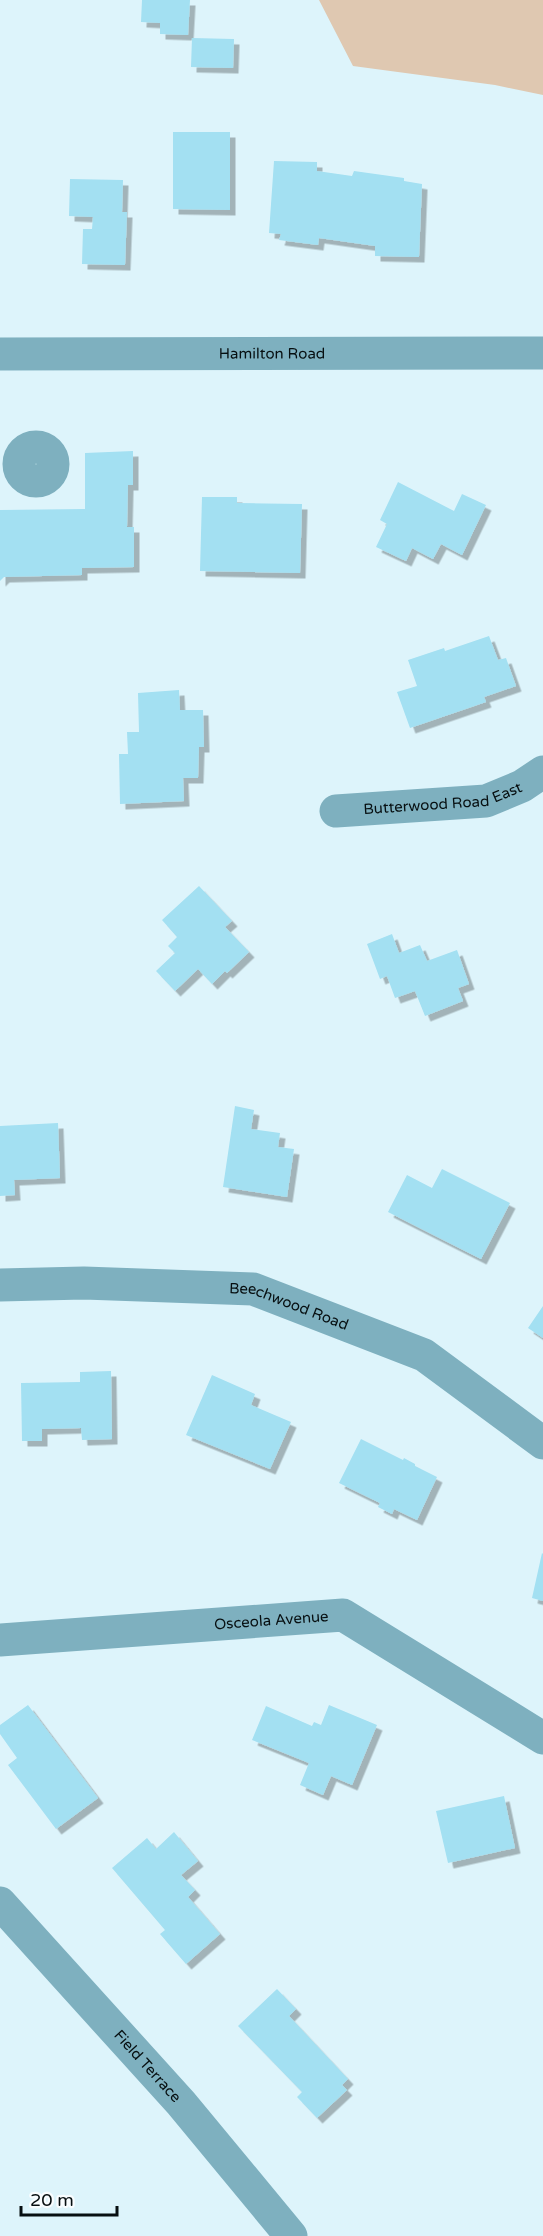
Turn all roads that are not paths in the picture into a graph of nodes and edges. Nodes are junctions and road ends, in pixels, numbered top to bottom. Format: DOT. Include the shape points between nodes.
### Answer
graph roads {
  1 [pos="543,353"];
  2 [pos="0,354"];
  3 [pos="543,772"];
  4 [pos="336,811"];
  5 [pos="0,1285"];
  6 [pos="543,1443"];
  7 [pos="0,1640"];
  8 [pos="543,1738"];
  9 [pos="0,1903"];
  10 [pos="291,2236"];
  1 -- 2 [label="street, Hamilton Road"];
  3 -- 4 [label="street, Butterwood Road East" via="486,801"];
  5 -- 6 [label="street, Beechwood Road" via="84,1283 253,1289 424,1355"];
  7 -- 8 [label="street, Osceola Avenue" via="344,1615"];
  9 -- 10 [label="street, Field Terrace" via="182,2103"];
}
